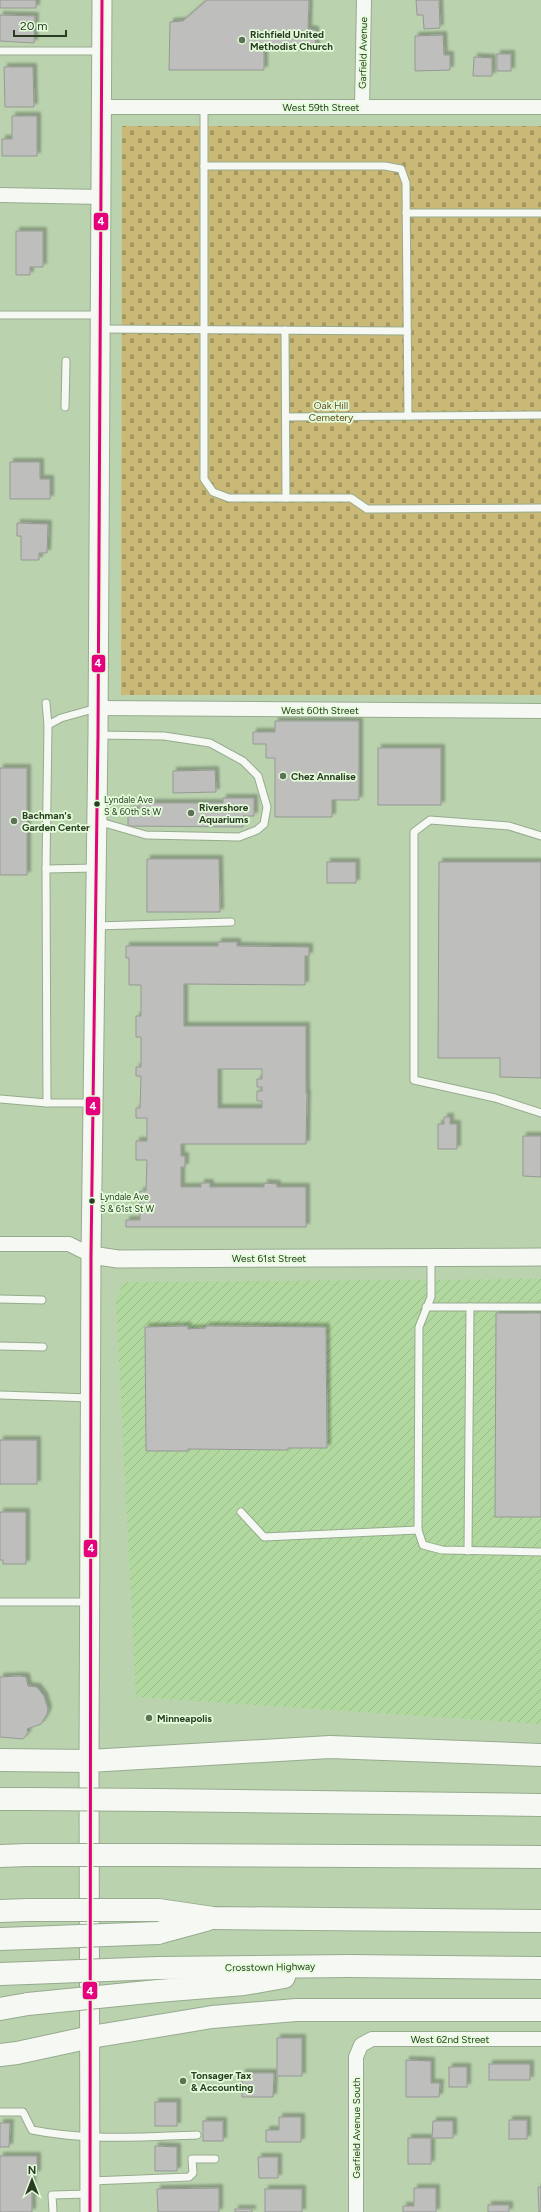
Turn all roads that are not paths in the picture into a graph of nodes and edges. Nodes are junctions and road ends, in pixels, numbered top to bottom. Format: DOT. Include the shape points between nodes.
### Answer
graph roads {
  1 [pos="102,0"];
  2 [pos="364,0"];
  3 [pos="0,51"];
  4 [pos="102,51"];
  5 [pos="101,107"];
  6 [pos="204,107"];
  7 [pos="362,107"];
  8 [pos="541,107"];
  9 [pos="204,166"];
  10 [pos="0,196"];
  11 [pos="101,197"];
  12 [pos="406,213"];
  13 [pos="541,213"];
  14 [pos="0,315"];
  15 [pos="100,322"];
  16 [pos="203,330"];
  17 [pos="285,330"];
  18 [pos="407,331"];
  19 [pos="66,361"];
  20 [pos="65,407"];
  21 [pos="541,415"];
  22 [pos="408,416"];
  23 [pos="286,417"];
  24 [pos="286,498"];
  25 [pos="541,508"];
  26 [pos="46,703"];
  27 [pos="98,708"];
  28 [pos="541,711"];
  29 [pos="48,725"];
  30 [pos="98,735"];
  31 [pos="97,821"];
  32 [pos="541,836"];
  33 [pos="96,868"];
  34 [pos="46,869"];
  35 [pos="231,922"];
  36 [pos="96,926"];
  37 [pos="0,1099"];
  38 [pos="47,1102"];
  39 [pos="93,1102"];
  40 [pos="541,1113"];
  41 [pos="0,1244"];
  42 [pos="91,1255"];
  43 [pos="541,1257"];
  44 [pos="431,1258"];
  45 [pos="0,1299"];
  46 [pos="42,1300"];
  47 [pos="426,1307"];
  48 [pos="470,1307"];
  49 [pos="541,1307"];
  50 [pos="0,1346"];
  51 [pos="43,1347"];
  52 [pos="0,1395"];
  53 [pos="91,1398"];
  54 [pos="241,1512"];
  55 [pos="418,1530"];
  56 [pos="468,1551"];
  57 [pos="541,1552"];
  58 [pos="0,1602"];
  59 [pos="90,1602"];
  60 [pos="541,1755"];
  61 [pos="0,1760"];
  62 [pos="89,1761"];
  63 [pos="0,1799"];
  64 [pos="541,1805"];
  65 [pos="0,1856"];
  66 [pos="541,1857"];
  67 [pos="0,1911"];
  68 [pos="213,1918"];
  69 [pos="541,1921"];
  70 [pos="0,1939"];
  71 [pos="349,1966"];
  72 [pos="541,1968"];
  73 [pos="0,1974"];
  74 [pos="0,2009"];
  75 [pos="541,2010"];
  76 [pos="91,2037"];
  77 [pos="541,2039"];
  78 [pos="361,2045"];
  79 [pos="0,2054"];
  80 [pos="0,2112"];
  81 [pos="197,2135"];
  82 [pos="90,2138"];
  83 [pos="215,2159"];
  84 [pos="90,2196"];
  85 [pos="53,2212"];
  86 [pos="356,2212"];
  1 -- 4 [label="main road"];
  2 -- 7 [label="street, Garfield Avenue"];
  3 -- 4 [label="lane"];
  4 -- 5 [label="main road"];
  5 -- 6 [label="street, West 59th Street"];
  5 -- 11 [label="main road"];
  6 -- 7 [label="street, West 59th Street"];
  6 -- 9 [label="lane"];
  7 -- 8 [label="street, West 59th Street"];
  9 -- 12 [label="lane" via="385,166 401,169 406,183"];
  9 -- 16 [label="lane"];
  10 -- 11 [label="street"];
  11 -- 15 [label="main road"];
  12 -- 13 [label="lane"];
  12 -- 18 [label="lane"];
  14 -- 15 [label="lane"];
  15 -- 16 [label="lane"];
  15 -- 27 [label="main road"];
  16 -- 17 [label="lane"];
  16 -- 24 [label="lane" via="204,479 213,492 229,498"];
  17 -- 18 [label="lane"];
  17 -- 23 [label="lane"];
  18 -- 22 [label="lane"];
  19 -- 20 [label="lane"];
  21 -- 22 [label="lane"];
  22 -- 23 [label="lane"];
  23 -- 24 [label="lane"];
  24 -- 25 [label="lane" via="351,498 367,509"];
  26 -- 29 [label="lane"];
  27 -- 28 [label="street, West 60th Street"];
  27 -- 29 [label="lane" via="61,718"];
  27 -- 30 [label="main road"];
  29 -- 34 [label="lane"];
  30 -- 31 [label="main road"];
  30 -- 31 [label="lane" via="164,736 210,743 243,761 258,776 267,807 264,824 257,830 239,837 146,835"];
  31 -- 33 [label="main road"];
  32 -- 40 [label="lane" via="509,826 430,820 414,832 414,1080 494,1098"];
  33 -- 34 [label="lane"];
  33 -- 36 [label="main road"];
  34 -- 38 [label="lane"];
  35 -- 36 [label="lane"];
  36 -- 39 [label="main road"];
  37 -- 38 [label="lane"];
  38 -- 39 [label="lane"];
  39 -- 42 [label="main road"];
  41 -- 42 [label="street, West 61st Street" via="70,1244"];
  42 -- 44 [label="street, West 61st Street" via="118,1259"];
  42 -- 53 [label="main road"];
  43 -- 44 [label="street, West 61st Street"];
  44 -- 47 [label="lane" via="431,1297"];
  45 -- 46 [label="lane"];
  47 -- 48 [label="lane"];
  47 -- 55 [label="lane" via="419,1327"];
  48 -- 49 [label="lane"];
  48 -- 56 [label="lane"];
  50 -- 51 [label="lane"];
  52 -- 53 [label="lane"];
  53 -- 59 [label="main road"];
  54 -- 55 [label="lane" via="264,1537"];
  55 -- 56 [label="lane" via="423,1545 442,1550"];
  56 -- 57 [label="lane"];
  58 -- 59 [label="lane"];
  59 -- 62 [label="main road"];
  60 -- 62 [label="highway" via="330,1747"];
  61 -- 62 [label="highway"];
  62 -- 76 [label="main road"];
  63 -- 64 [label="highway, bridge"];
  65 -- 66 [label="highway, bridge"];
  67 -- 68 [label="highway, bridge" via="158,1910"];
  68 -- 69 [label="highway"];
  68 -- 70 [label="highway, bridge" via="158,1933"];
  71 -- 72 [label="highway, Crosstown Highway"];
  71 -- 73 [label="highway, Crosstown Highway, bridge" via="158,1968"];
  71 -- 74 [label="highway, bridge" via="244,1984 158,1990"];
  75 -- 76 [label="highway" via="296,2010 212,2017"];
  76 -- 79 [label="highway" via="17,2053"];
  76 -- 82 [label="main road"];
  77 -- 78 [label="street, West 62nd Street" via="372,2039"];
  78 -- 86 [label="street, Garfield Avenue South" via="356,2058"];
  80 -- 82 [label="lane" via="23,2112 32,2130"];
  81 -- 82 [label="lane"];
  82 -- 84 [label="main road"];
  83 -- 84 [label="lane" via="192,2159 193,2173 189,2178"];
  84 -- 85 [label="lane" via="52,2195"];
}
